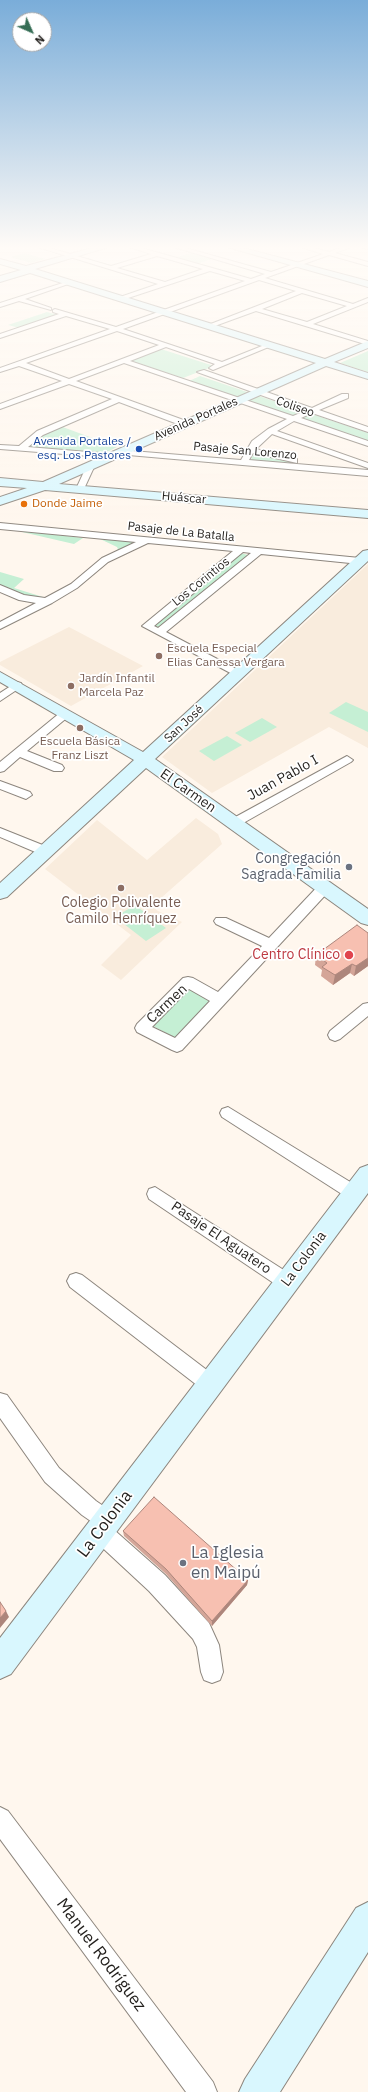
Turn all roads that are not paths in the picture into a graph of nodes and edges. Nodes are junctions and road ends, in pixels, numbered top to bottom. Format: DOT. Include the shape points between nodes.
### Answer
graph roads {
  1 [pos="76,343"];
  2 [pos="158,343"];
  3 [pos="262,343"];
  4 [pos="368,344"];
  5 [pos="166,345"];
  6 [pos="269,345"];
  7 [pos="124,361"];
  8 [pos="19,363"];
  9 [pos="326,363"];
  10 [pos="221,364"];
  11 [pos="0,370"];
  12 [pos="201,372"];
  13 [pos="368,376"];
  14 [pos="180,381"];
  15 [pos="70,382"];
  16 [pos="258,392"];
  17 [pos="345,396"];
  18 [pos="119,399"];
  19 [pos="239,401"];
  20 [pos="0,407"];
  21 [pos="311,410"];
  22 [pos="293,419"];
  23 [pos="186,424"];
  24 [pos="366,427"];
  25 [pos="271,431"];
  26 [pos="368,444"];
  27 [pos="0,447"];
  28 [pos="22,448"];
  29 [pos="250,450"];
  30 [pos="116,454"];
  31 [pos="244,463"];
  32 [pos="91,465"];
  33 [pos="368,466"];
  34 [pos="299,467"];
  35 [pos="368,473"];
  36 [pos="0,482"];
  37 [pos="44,486"];
  38 [pos="15,489"];
  39 [pos="80,489"];
  40 [pos="0,501"];
  41 [pos="368,514"];
  42 [pos="0,526"];
  43 [pos="118,538"];
  44 [pos="149,541"];
  45 [pos="127,548"];
  46 [pos="240,550"];
  47 [pos="258,552"];
  48 [pos="364,557"];
  49 [pos="0,588"];
  50 [pos="22,598"];
  51 [pos="49,602"];
  52 [pos="29,612"];
  53 [pos="0,626"];
  54 [pos="159,632"];
  55 [pos="238,674"];
  56 [pos="0,676"];
  57 [pos="17,685"];
  58 [pos="0,698"];
  59 [pos="65,714"];
  60 [pos="18,752"];
  61 [pos="145,760"];
  62 [pos="347,760"];
  63 [pos="0,768"];
  64 [pos="58,768"];
  65 [pos="0,785"];
  66 [pos="26,795"];
  67 [pos="234,823"];
  68 [pos="0,832"];
  69 [pos="45,851"];
  70 [pos="325,887"];
  71 [pos="0,893"];
  72 [pos="368,918"];
  73 [pos="221,921"];
  74 [pos="271,945"];
  75 [pos="220,1000"];
  76 [pos="368,1008"];
  77 [pos="335,1035"];
  78 [pos="228,1113"];
  79 [pos="361,1184"];
  80 [pos="155,1194"];
  81 [pos="76,1281"];
  82 [pos="287,1282"];
  83 [pos="209,1383"];
  84 [pos="0,1402"];
  85 [pos="104,1526"];
  86 [pos="0,1663"];
  87 [pos="212,1672"];
  88 [pos="0,1818"];
  89 [pos="368,1920"];
  90 [pos="203,2092"];
  91 [pos="258,2092"];
  1 -- 8 [label="street"];
  2 -- 5 [label="street"];
  3 -- 6 [label="main road"];
  4 -- 9 [label="main road, Avenida Portales"];
  5 -- 7 [label="street"];
  5 -- 10 [label="street"];
  6 -- 9 [label="main road"];
  6 -- 10 [label="street"];
  7 -- 14 [label="street, Coliseo"];
  7 -- 15 [label="street"];
  8 -- 11 [label="street"];
  8 -- 15 [label="street"];
  9 -- 13 [label="main road"];
  9 -- 16 [label="main road, Avenida Portales"];
  10 -- 12 [label="street"];
  12 -- 14 [label="street"];
  12 -- 16 [label="street, Coliseo"];
  14 -- 19 [label="street, Coliseo"];
  15 -- 18 [label="street"];
  15 -- 20 [label="street"];
  16 -- 19 [label="main road, Avenida Portales"];
  16 -- 21 [label="street, Coliseo"];
  17 -- 21 [label="street"];
  18 -- 23 [label="street"];
  18 -- 28 [label="street" via="40,433"];
  19 -- 22 [label="street, Coliseo"];
  19 -- 23 [label="main road, Avenida Portales"];
  21 -- 22 [label="street"];
  21 -- 24 [label="street, Coliseo"];
  22 -- 25 [label="street"];
  22 -- 26 [label="street, Coliseo"];
  23 -- 30 [label="main road, Avenida Portales"];
  25 -- 29 [label="street"];
  25 -- 33 [label="street"];
  27 -- 28 [label="street, Pasaje San Lorenzo"];
  28 -- 30 [label="street, Pasaje San Lorenzo"];
  29 -- 31 [label="street"];
  29 -- 34 [label="street" via="277,455 297,463"];
  30 -- 31 [label="street, Pasaje San Lorenzo"];
  30 -- 32 [label="main road, Avenida Portales"];
  31 -- 34 [label="street, Pasaje San Lorenzo"];
  32 -- 37 [label="main road, Avenida Portales"];
  32 -- 39 [label="street"];
  34 -- 35 [label="street, Pasaje San Lorenzo"];
  36 -- 38 [label="main road"];
  37 -- 38 [label="main road, Avenida Portales"];
  37 -- 39 [label="main road, Huáscar"];
  38 -- 40 [label="main road, Avenida Portales"];
  39 -- 41 [label="main road, Huáscar"];
  42 -- 43 [label="street, Pasaje de La Batalla"];
  43 -- 44 [label="street, Pasaje de La Batalla"];
  43 -- 45 [label="street"];
  44 -- 45 [label="street"];
  44 -- 46 [label="street, Pasaje de La Batalla"];
  45 -- 51 [label="street" via="102,562 74,586"];
  46 -- 47 [label="street, Pasaje de La Batalla"];
  46 -- 54 [label="street" via="147,626"];
  47 -- 48 [label="street, Pasaje de La Batalla"];
  47 -- 54 [label="street, Los Corintios"];
  48 -- 55 [label="main road, San José"];
  49 -- 50 [label="street"];
  50 -- 51 [label="street"];
  50 -- 52 [label="street" via="31,604"];
  51 -- 52 [label="street"];
  52 -- 53 [label="street"];
  54 -- 55 [label="street"];
  55 -- 61 [label="main road, San José"];
  56 -- 57 [label="main road, El Carmen"];
  57 -- 58 [label="street"];
  57 -- 59 [label="main road, El Carmen"];
  59 -- 60 [label="street"];
  59 -- 61 [label="main road, El Carmen"];
  60 -- 63 [label="street"];
  60 -- 64 [label="street"];
  61 -- 67 [label="main road, El Carmen"];
  61 -- 69 [label="main road, San José"];
  62 -- 67 [label="street, Juan Pablo I"];
  65 -- 66 [label="street"];
  67 -- 70 [label="main road, El Carmen"];
  68 -- 69 [label="street"];
  69 -- 71 [label="main road, San José"];
  70 -- 72 [label="main road, El Carmen"];
  70 -- 74 [label="street, Carmen"];
  73 -- 74 [label="street"];
  74 -- 75 [label="street, Carmen"];
  75 -- 75 [label="street, Carmen" via="177,1046 142,1028 188,982"];
  76 -- 77 [label="street"];
  78 -- 79 [label="street, La Colonia"];
  79 -- 82 [label="main road, La Colonia"];
  80 -- 82 [label="street, Pasaje El Aguatero"];
  81 -- 83 [label="street"];
  82 -- 83 [label="main road, La Colonia"];
  83 -- 85 [label="main road, La Colonia"];
  84 -- 85 [label="street" via="48,1471"];
  85 -- 86 [label="main road, La Colonia"];
  85 -- 87 [label="street" via="201,1631 208,1645"];
  88 -- 90 [label="street, Manuel Rodríguez"];
  89 -- 91 [label="main road"];
}
